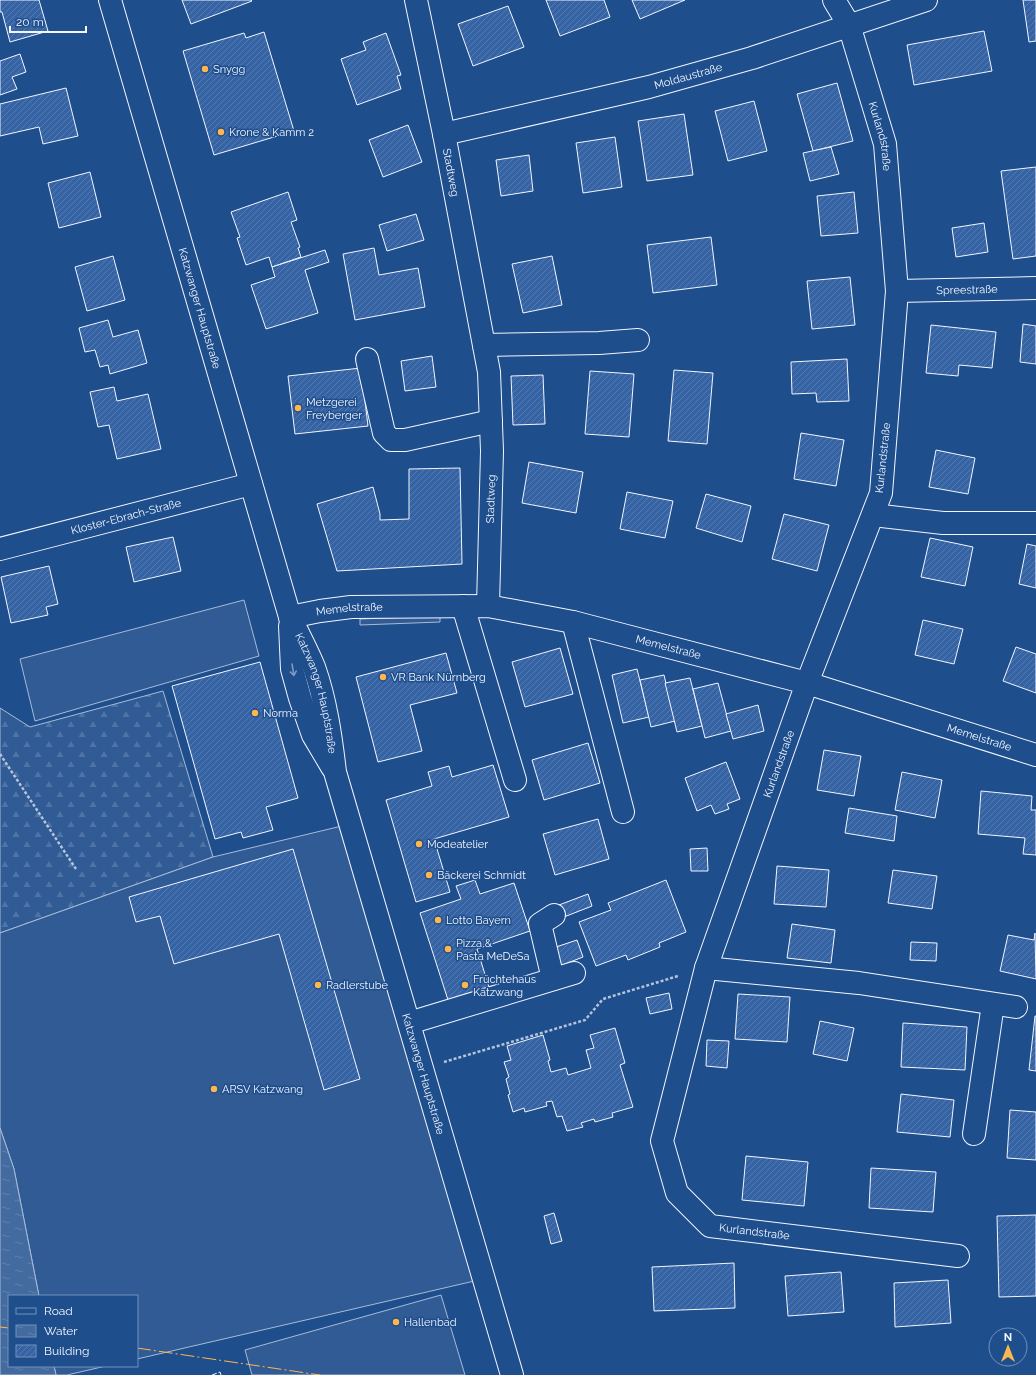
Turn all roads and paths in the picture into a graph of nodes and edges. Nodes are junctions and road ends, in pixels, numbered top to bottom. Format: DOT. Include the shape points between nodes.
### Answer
graph roads {
  1 [pos="110,0"];
  2 [pos="416,0"];
  3 [pos="834,0"];
  4 [pos="926,0"];
  5 [pos="848,26"];
  6 [pos="444,134"];
  7 [pos="1036,288"];
  8 [pos="898,291"];
  9 [pos="638,340"];
  10 [pos="484,345"];
  11 [pos="367,359"];
  12 [pos="491,420"];
  13 [pos="251,484"];
  14 [pos="873,515"];
  15 [pos="1036,523"];
  16 [pos="0,549"];
  17 [pos="463,606"];
  18 [pos="488,606"];
  19 [pos="290,617"];
  20 [pos="573,622"];
  21 [pos="807,683"];
  22 [pos="0,754"];
  23 [pos="1036,756"];
  24 [pos="515,780"];
  25 [pos="623,812"];
  26 [pos="76,868"];
  27 [pos="554,915"];
  28 [pos="706,968"];
  29 [pos="574,973"];
  30 [pos="553,979"];
  31 [pos="993,1004"];
  32 [pos="1016,1007"];
  33 [pos="409,1024"];
  34 [pos="423,1069"];
  35 [pos="974,1134"];
  36 [pos="958,1256"];
  37 [pos="512,1375"];
  1 -- 13 [label="street, Katzwanger Hauptstraße"];
  2 -- 6 [label="street, Stadtweg"];
  3 -- 5 [label="street, Kurlandstraße"];
  4 -- 5 [label="street, Moldaustraße"];
  5 -- 6 [label="street, Moldaustraße" via="752,58 649,87"];
  5 -- 8 [label="street, Kurlandstraße" via="885,144"];
  6 -- 10 [label="street, Stadtweg"];
  7 -- 8 [label="street, Spreestraße"];
  8 -- 14 [label="street, Kurlandstraße" via="881,493"];
  9 -- 10 [label="street" via="599,344"];
  10 -- 12 [label="street, Stadtweg" via="489,372"];
  11 -- 12 [label="street" via="384,433 391,440 406,440"];
  12 -- 18 [label="street, Stadtweg"];
  13 -- 16 [label="street, Kloster-Ebrach-Straße"];
  13 -- 19 [label="street, Katzwanger Hauptstraße"];
  14 -- 15 [label="street" via="943,523"];
  14 -- 21 [label="street, Kurlandstraße"];
  17 -- 18 [label="street, Memelstraße"];
  17 -- 19 [label="street, Memelstraße" via="351,607"];
  17 -- 24 [label="street"];
  18 -- 20 [label="street, Memelstraße"];
  19 -- 33 [label="street, Katzwanger Hauptstraße" via="292,670 300,698 313,735 336,772"];
  20 -- 21 [label="street, Memelstraße"];
  20 -- 25 [label="street"];
  21 -- 23 [label="street, Memelstraße"];
  21 -- 28 [label="street, Kurlandstraße"];
  22 -- 26 [label="path"];
  27 -- 30 [label="street" via="540,924"];
  28 -- 31 [label="street" via="859,983"];
  28 -- 34 [label="path" via="603,999 585,1020"];
  28 -- 36 [label="street, Kurlandstraße" via="662,1141 676,1193 710,1226"];
  29 -- 30 [label="street"];
  30 -- 33 [label="street"];
  31 -- 32 [label="street"];
  31 -- 35 [label="street"];
  33 -- 34 [label="street, Katzwanger Hauptstraße"];
  34 -- 37 [label="street, Katzwanger Hauptstraße"];
}
